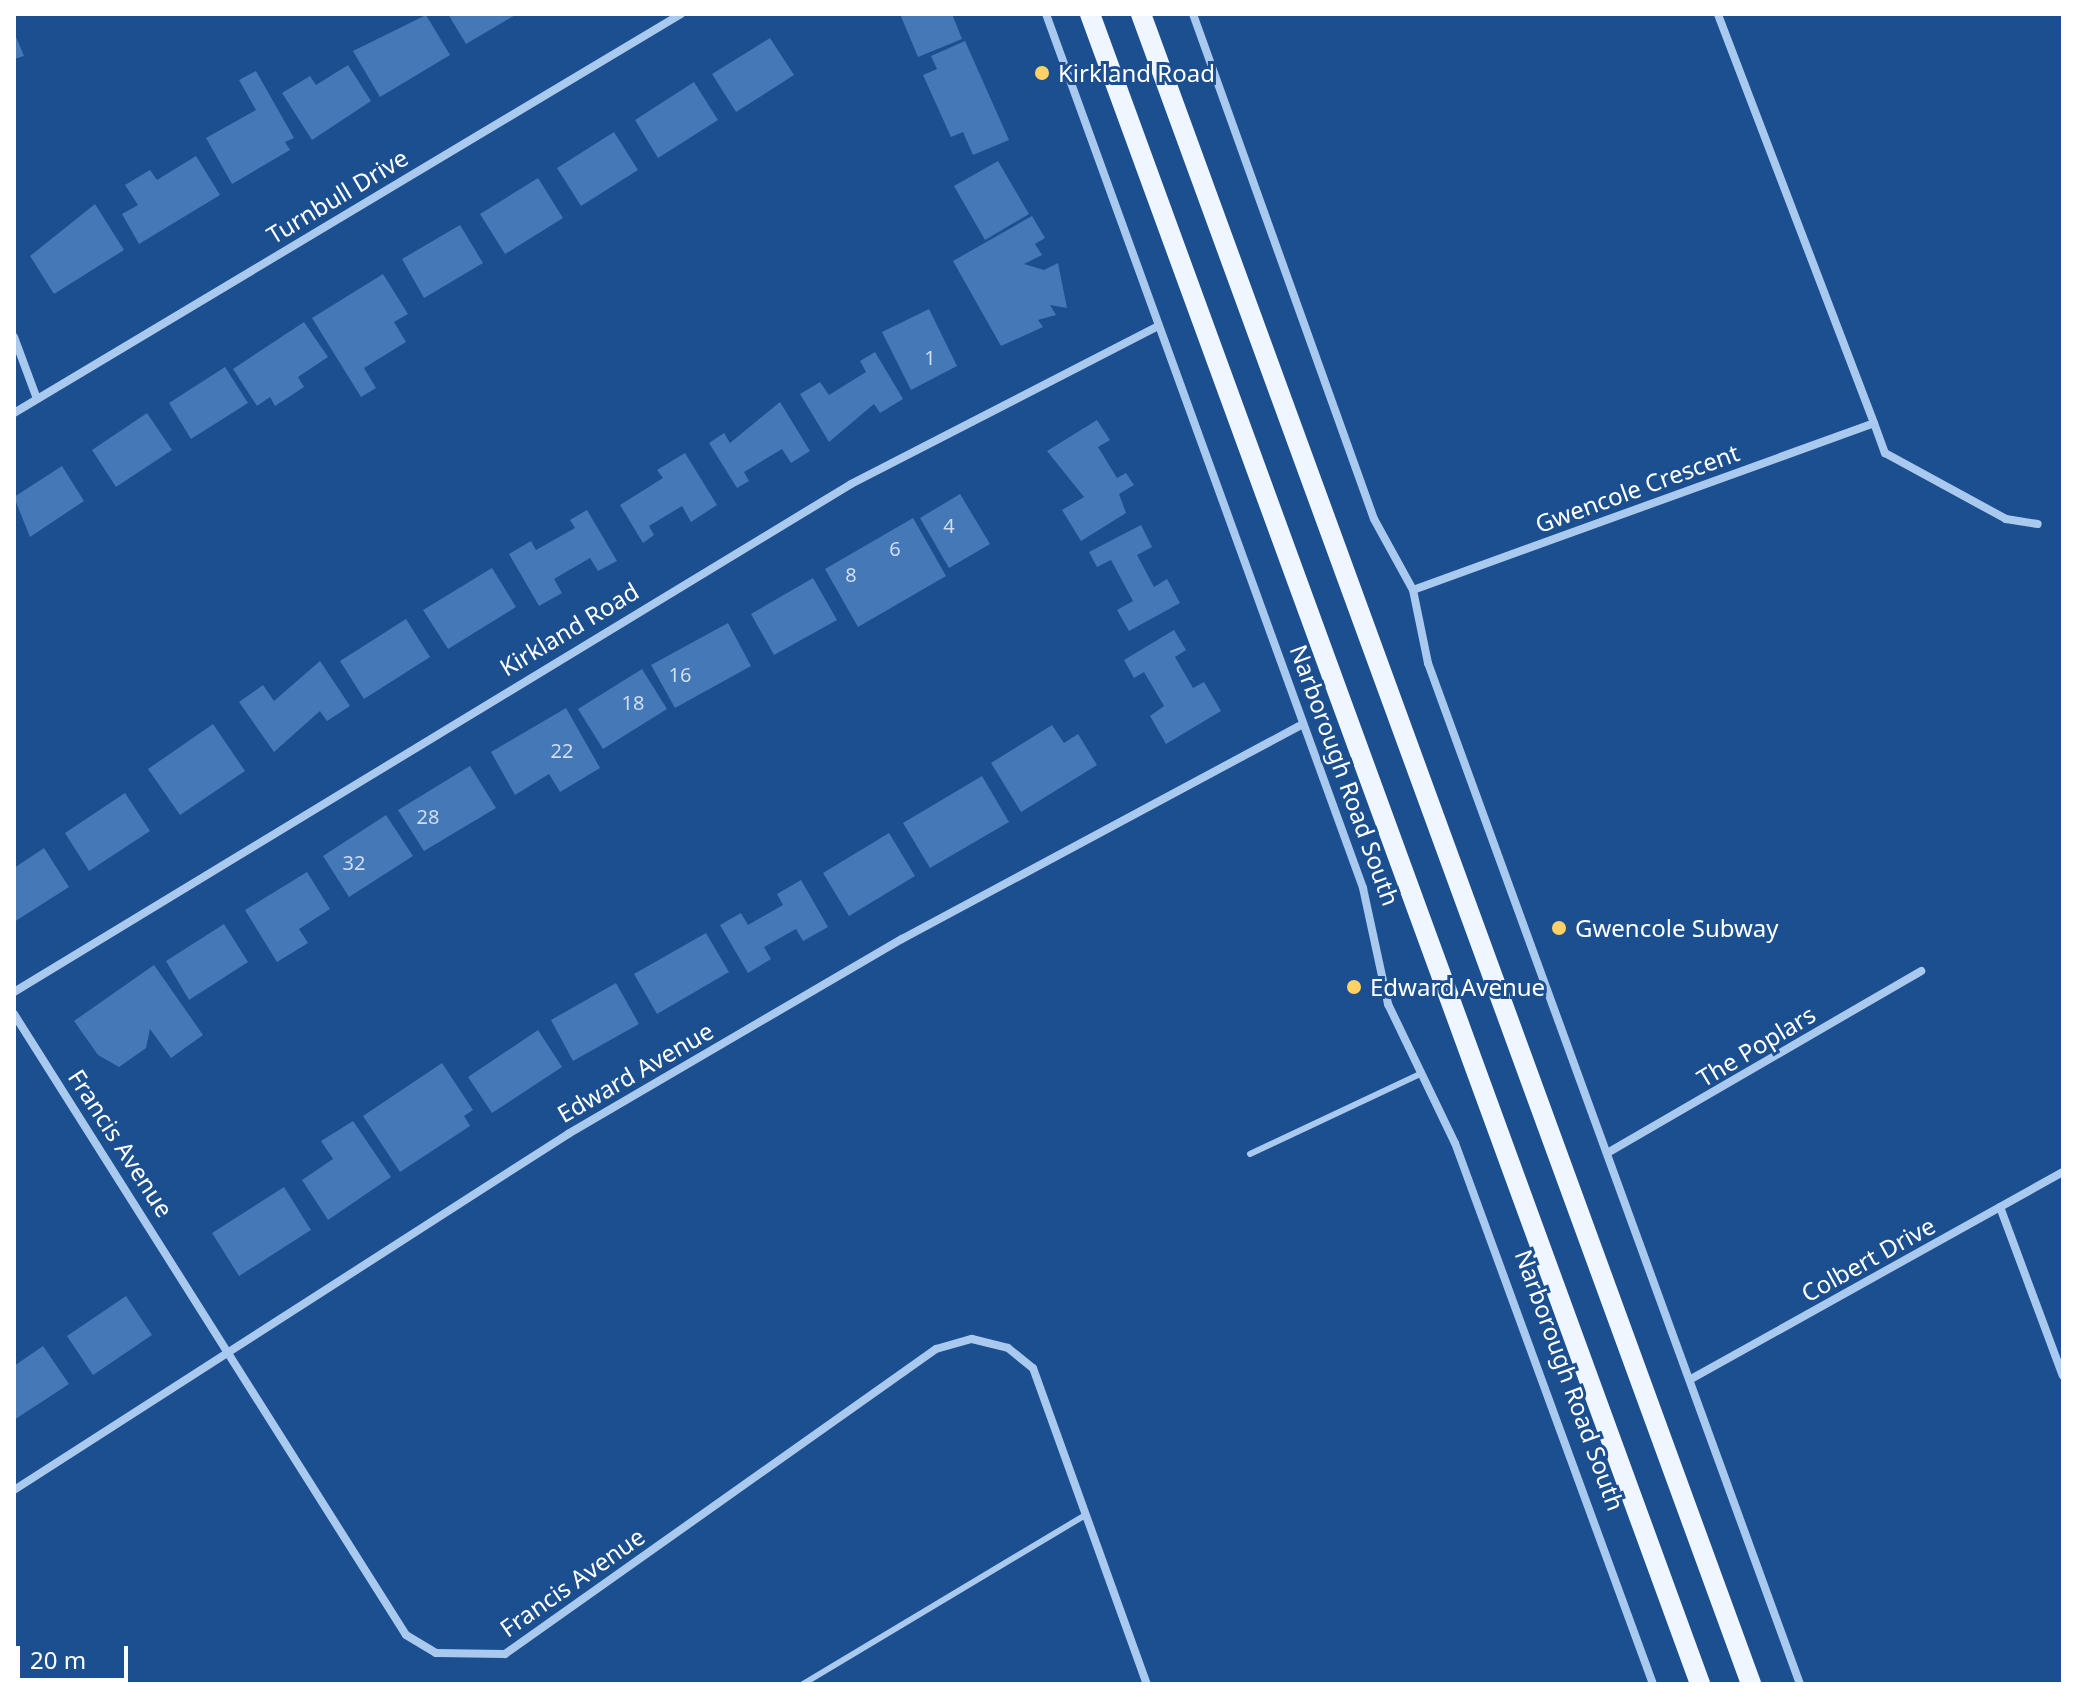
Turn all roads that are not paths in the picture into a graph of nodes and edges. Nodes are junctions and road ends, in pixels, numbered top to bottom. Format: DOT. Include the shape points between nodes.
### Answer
graph roads {
  1 [pos="681,14"];
  2 [pos="1046,14"];
  3 [pos="1090,14"];
  4 [pos="1141,14"];
  5 [pos="1193,14"];
  6 [pos="1718,14"];
  7 [pos="1158,326"];
  8 [pos="14,337"];
  9 [pos="37,399"];
  10 [pos="14,413"];
  11 [pos="1874,423"];
  12 [pos="2038,524"];
  13 [pos="1413,590"];
  14 [pos="1300,726"];
  15 [pos="1921,971"];
  16 [pos="14,992"];
  17 [pos="14,1014"];
  18 [pos="1420,1074"];
  19 [pos="1609,1152"];
  20 [pos="1250,1154"];
  21 [pos="2063,1172"];
  22 [pos="2000,1207"];
  23 [pos="232,1352"];
  24 [pos="2063,1376"];
  25 [pos="1691,1379"];
  26 [pos="14,1490"];
  27 [pos="1084,1516"];
  28 [pos="803,1684"];
  29 [pos="1147,1684"];
  30 [pos="1653,1684"];
  31 [pos="1700,1684"];
  32 [pos="1751,1684"];
  33 [pos="1800,1684"];
  1 -- 9 [label="street, Turnbull Drive"];
  2 -- 7 [label="street, Narborough Road South"];
  3 -- 31 [label="main road, Narborough Road South"];
  4 -- 32 [label="main road"];
  5 -- 13 [label="street" via="1374,519"];
  6 -- 11 [label="street"];
  7 -- 14 [label="street, Narborough Road South"];
  7 -- 16 [label="street, Kirkland Road" via="851,484"];
  8 -- 9 [label="street"];
  9 -- 10 [label="street, Turnbull Drive"];
  11 -- 12 [label="street" via="1885,453 2006,519"];
  11 -- 13 [label="street, Gwencole Crescent"];
  13 -- 19 [label="street" via="1428,663"];
  14 -- 18 [label="street, Narborough Road South" via="1363,888 1388,1004"];
  14 -- 23 [label="street, Edward Avenue" via="902,939 568,1134"];
  15 -- 19 [label="street, The Poplars"];
  17 -- 23 [label="street, Francis Avenue"];
  18 -- 20 [label="lane"];
  18 -- 30 [label="street, Narborough Road South" via="1455,1143"];
  19 -- 25 [label="street"];
  21 -- 22 [label="street, Colbert Drive"];
  22 -- 24 [label="street"];
  22 -- 25 [label="street, Colbert Drive"];
  23 -- 26 [label="street, Edward Avenue"];
  23 -- 27 [label="street, Francis Avenue" via="406,1635 436,1653 505,1654 936,1349 972,1339 1008,1348 1033,1368"];
  25 -- 33 [label="street"];
  27 -- 28 [label="lane"];
  27 -- 29 [label="street, Francis Avenue"];
}
